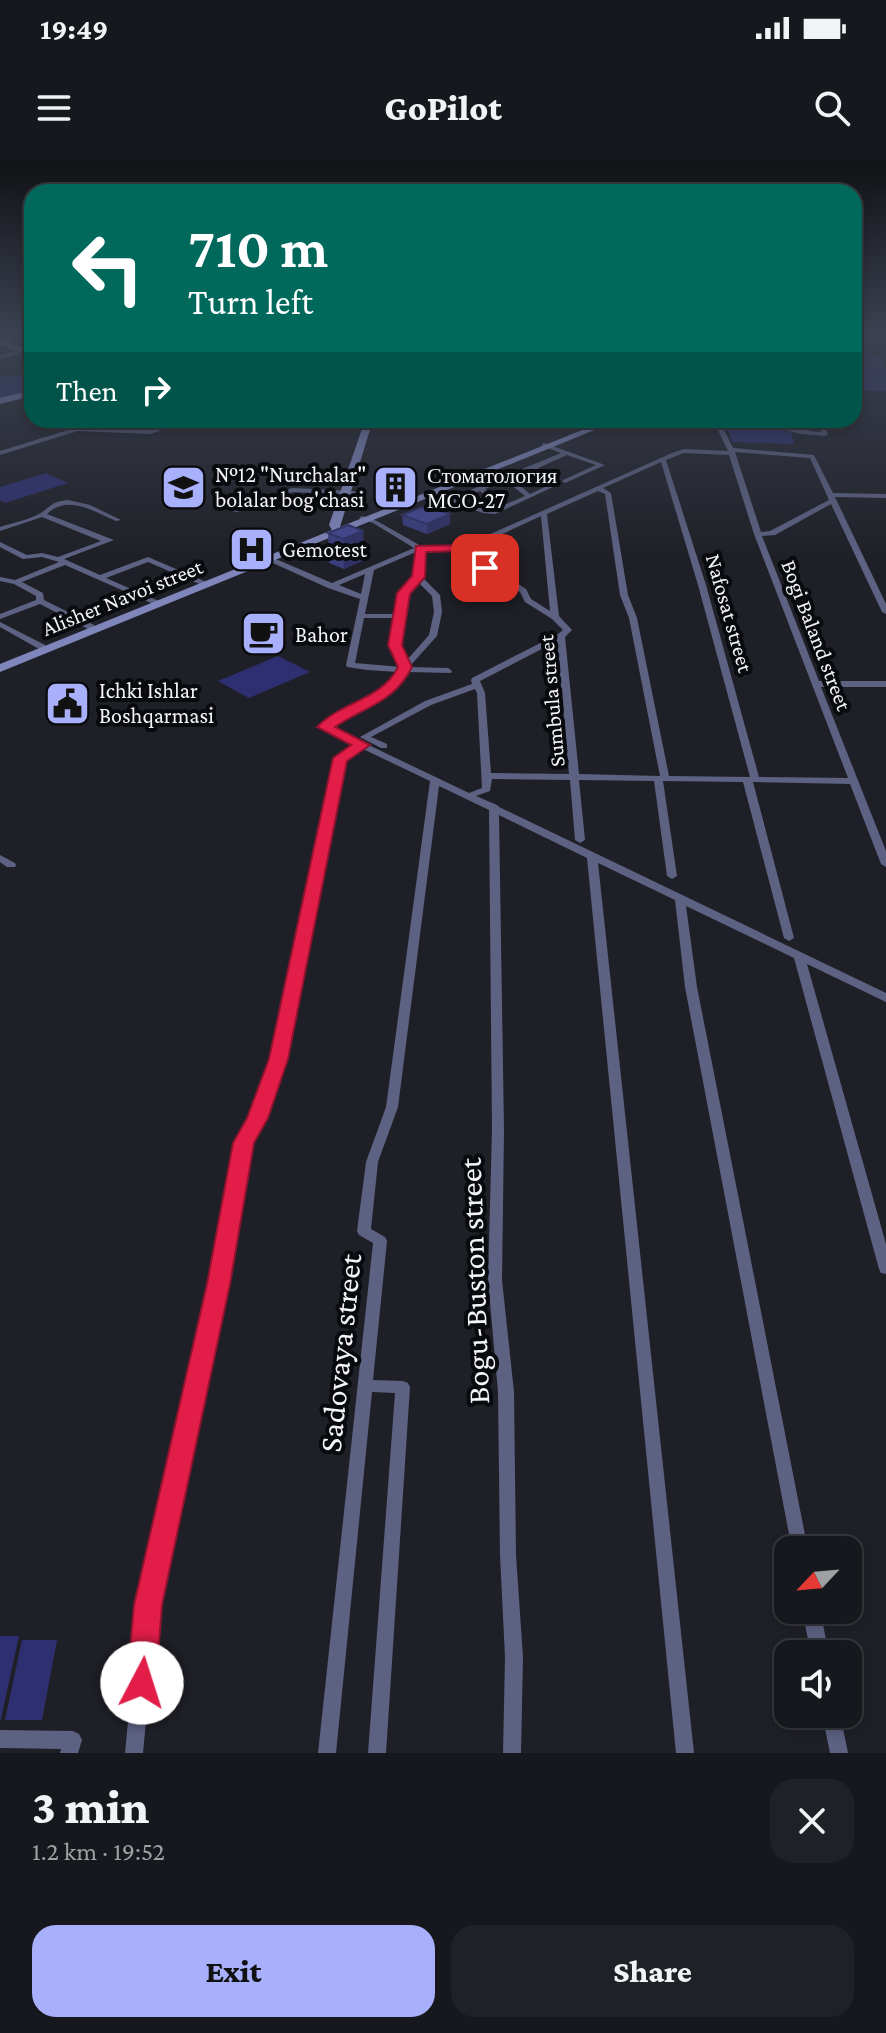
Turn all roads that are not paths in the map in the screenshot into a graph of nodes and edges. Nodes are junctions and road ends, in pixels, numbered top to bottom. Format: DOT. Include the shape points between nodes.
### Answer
graph roads {
  1 [pos="163,428"];
  2 [pos="370,428"];
  3 [pos="589,428"];
  4 [pos="594,428"];
  5 [pos="720,428"];
  6 [pos="784,428"];
  7 [pos="822,428"];
  8 [pos="547,446"];
  9 [pos="730,452"];
  10 [pos="0,453"];
  11 [pos="567,453"];
  12 [pos="663,459"];
  13 [pos="534,467"];
  14 [pos="507,478"];
  15 [pos="565,481"];
  16 [pos="481,489"];
  17 [pos="599,489"];
  18 [pos="350,493"];
  19 [pos="431,493"];
  20 [pos="886,496"];
  21 [pos="530,497"];
  22 [pos="832,498"];
  23 [pos="452,500"];
  24 [pos="503,508"];
  25 [pos="235,511"];
  26 [pos="346,513"];
  27 [pos="544,514"];
  28 [pos="42,515"];
  29 [pos="365,518"];
  30 [pos="118,520"];
  31 [pos="0,529"];
  32 [pos="339,529"];
  33 [pos="758,534"];
  34 [pos="0,544"];
  35 [pos="467,547"];
  36 [pos="420,548"];
  37 [pos="268,559"];
  38 [pos="62,560"];
  39 [pos="370,570"];
  40 [pos="102,577"];
  41 [pos="418,577"];
  42 [pos="0,579"];
  43 [pos="16,582"];
  44 [pos="204,583"];
  45 [pos="331,586"];
  46 [pos="363,598"];
  47 [pos="40,601"];
  48 [pos="156,603"];
  49 [pos="886,612"];
  50 [pos="360,616"];
  51 [pos="399,616"];
  52 [pos="0,617"];
  53 [pos="555,617"];
  54 [pos="0,624"];
  55 [pos="91,627"];
  56 [pos="561,636"];
  57 [pos="42,647"];
  58 [pos="0,666"];
  59 [pos="405,667"];
  60 [pos="448,671"];
  61 [pos="817,684"];
  62 [pos="886,684"];
  63 [pos="477,685"];
  64 [pos="363,745"];
  65 [pos="402,756"];
  66 [pos="487,776"];
  67 [pos="576,776"];
  68 [pos="435,779"];
  69 [pos="662,779"];
  70 [pos="751,779"];
  71 [pos="853,781"];
  72 [pos="469,796"];
  73 [pos="494,807"];
  74 [pos="580,840"];
  75 [pos="592,855"];
  76 [pos="0,858"];
  77 [pos="886,864"];
  78 [pos="11,865"];
  79 [pos="672,876"];
  80 [pos="680,897"];
  81 [pos="789,938"];
  82 [pos="799,955"];
  83 [pos="886,998"];
  84 [pos="886,1269"];
  85 [pos="365,1386"];
  86 [pos="797,1536"];
  87 [pos="834,1728"];
  88 [pos="0,1739"];
  89 [pos="71,1746"];
  90 [pos="134,1753"];
  91 [pos="327,1753"];
  92 [pos="377,1753"];
  93 [pos="512,1753"];
  94 [pos="685,1753"];
  95 [pos="839,1753"];
  1 -- 10 [label="street" via="78,429"];
  2 -- 18 [label="main road"];
  3 -- 8 [label="main road, Alisher Navoi street"];
  4 -- 8 [label="main road, Alisher Navoi street"];
  5 -- 9 [label="street, Bogi Baland street"];
  6 -- 7 [label="street" via="825,434"];
  8 -- 11 [label="street"];
  8 -- 19 [label="main road, Alisher Navoi street"];
  9 -- 12 [label="street" via="684,451"];
  9 -- 22 [label="street" via="812,456"];
  9 -- 33 [label="street, Bogi Baland street"];
  11 -- 13 [label="street"];
  11 -- 15 [label="street" via="602,465"];
  12 -- 17 [label="street"];
  12 -- 70 [label="street, Nafosat street" via="702,585"];
  13 -- 14 [label="street"];
  13 -- 21 [label="street" via="551,486"];
  14 -- 16 [label="street"];
  14 -- 21 [label="street"];
  16 -- 23 [label="street"];
  16 -- 24 [label="street"];
  17 -- 27 [label="street"];
  17 -- 69 [label="street" via="608,493"];
  18 -- 25 [label="street" via="292,490"];
  18 -- 26 [label="main road"];
  18 -- 32 [label="main road"];
  19 -- 23 [label="street"];
  19 -- 29 [label="main road, Alisher Navoi street"];
  20 -- 22 [label="street"];
  21 -- 24 [label="street"];
  22 -- 33 [label="street" via="772,533"];
  22 -- 49 [label="street"];
  23 -- 24 [label="street" via="485,512"];
  26 -- 29 [label="main road"];
  26 -- 32 [label="main road"];
  27 -- 35 [label="street"];
  27 -- 53 [label="street, Sumbula street"];
  28 -- 30 [label="street" via="50,505 73,500"];
  28 -- 31 [label="street"];
  28 -- 38 [label="street" via="109,540"];
  29 -- 32 [label="main road, Alisher Navoi street"];
  29 -- 36 [label="street"];
  32 -- 37 [label="main road, Alisher Navoi street"];
  32 -- 44 [label="main road, Alisher Navoi street"];
  33 -- 61 [label="street, Bogi Baland street"];
  34 -- 38 [label="street" via="26,557"];
  35 -- 36 [label="street"];
  35 -- 53 [label="street" via="485,568"];
  36 -- 39 [label="street"];
  36 -- 41 [label="street"];
  37 -- 44 [label="main road, Alisher Navoi street"];
  37 -- 45 [label="street"];
  38 -- 40 [label="street"];
  38 -- 43 [label="street"];
  39 -- 45 [label="street"];
  39 -- 46 [label="street"];
  40 -- 44 [label="street" via="148,559"];
  40 -- 48 [label="street"];
  41 -- 51 [label="street" via="404,593"];
  41 -- 59 [label="street" via="436,595 438,612 433,636"];
  42 -- 43 [label="street"];
  43 -- 47 [label="street" via="40,595"];
  44 -- 48 [label="main road, Alisher Navoi street"];
  45 -- 46 [label="street"];
  46 -- 50 [label="street"];
  47 -- 52 [label="street"];
  47 -- 55 [label="street"];
  48 -- 55 [label="main road, Alisher Navoi street"];
  48 -- 58 [label="main road, Alisher Navoi street"];
  50 -- 51 [label="street"];
  50 -- 59 [label="street" via="350,665"];
  51 -- 59 [label="street" via="395,645"];
  53 -- 56 [label="street, Sumbula street" via="568,630"];
  54 -- 57 [label="street"];
  55 -- 57 [label="main road, Alisher Navoi street"];
  56 -- 63 [label="street" via="475,680"];
  56 -- 67 [label="street, Sumbula street"];
  57 -- 58 [label="main road, Alisher Navoi street"];
  59 -- 60 [label="street"];
  59 -- 64 [label="street" via="382,696 325,727"];
  61 -- 62 [label="street"];
  61 -- 71 [label="street, Bogi Baland street"];
  63 -- 65 [label="street" via="428,703 364,737"];
  63 -- 66 [label="street"];
  64 -- 68 [label="street"];
  64 -- 90 [label="street" via="340,758 278,1059 244,1143 219,1284 148,1605"];
  66 -- 67 [label="street"];
  66 -- 72 [label="street" via="487,789"];
  67 -- 69 [label="street"];
  67 -- 74 [label="street, Sumbula street"];
  68 -- 72 [label="street"];
  68 -- 85 [label="street, Sadovaya street" via="392,1107 372,1162 364,1231 380,1241"];
  69 -- 70 [label="street"];
  69 -- 79 [label="street"];
  70 -- 71 [label="street"];
  70 -- 81 [label="street, Nafosat street"];
  71 -- 77 [label="street, Bogi Baland street"];
  72 -- 73 [label="street"];
  73 -- 75 [label="street"];
  73 -- 93 [label="street, Bogu-Buston street" via="495,1280 506,1392"];
  75 -- 80 [label="street"];
  75 -- 94 [label="street"];
  76 -- 78 [label="street"];
  80 -- 82 [label="street"];
  80 -- 86 [label="street" via="691,987"];
  82 -- 83 [label="street"];
  82 -- 84 [label="street"];
  85 -- 91 [label="street, Sadovaya street"];
  85 -- 92 [label="street" via="403,1387"];
  87 -- 95 [label="street"];
  88 -- 89 [label="street"];
}
